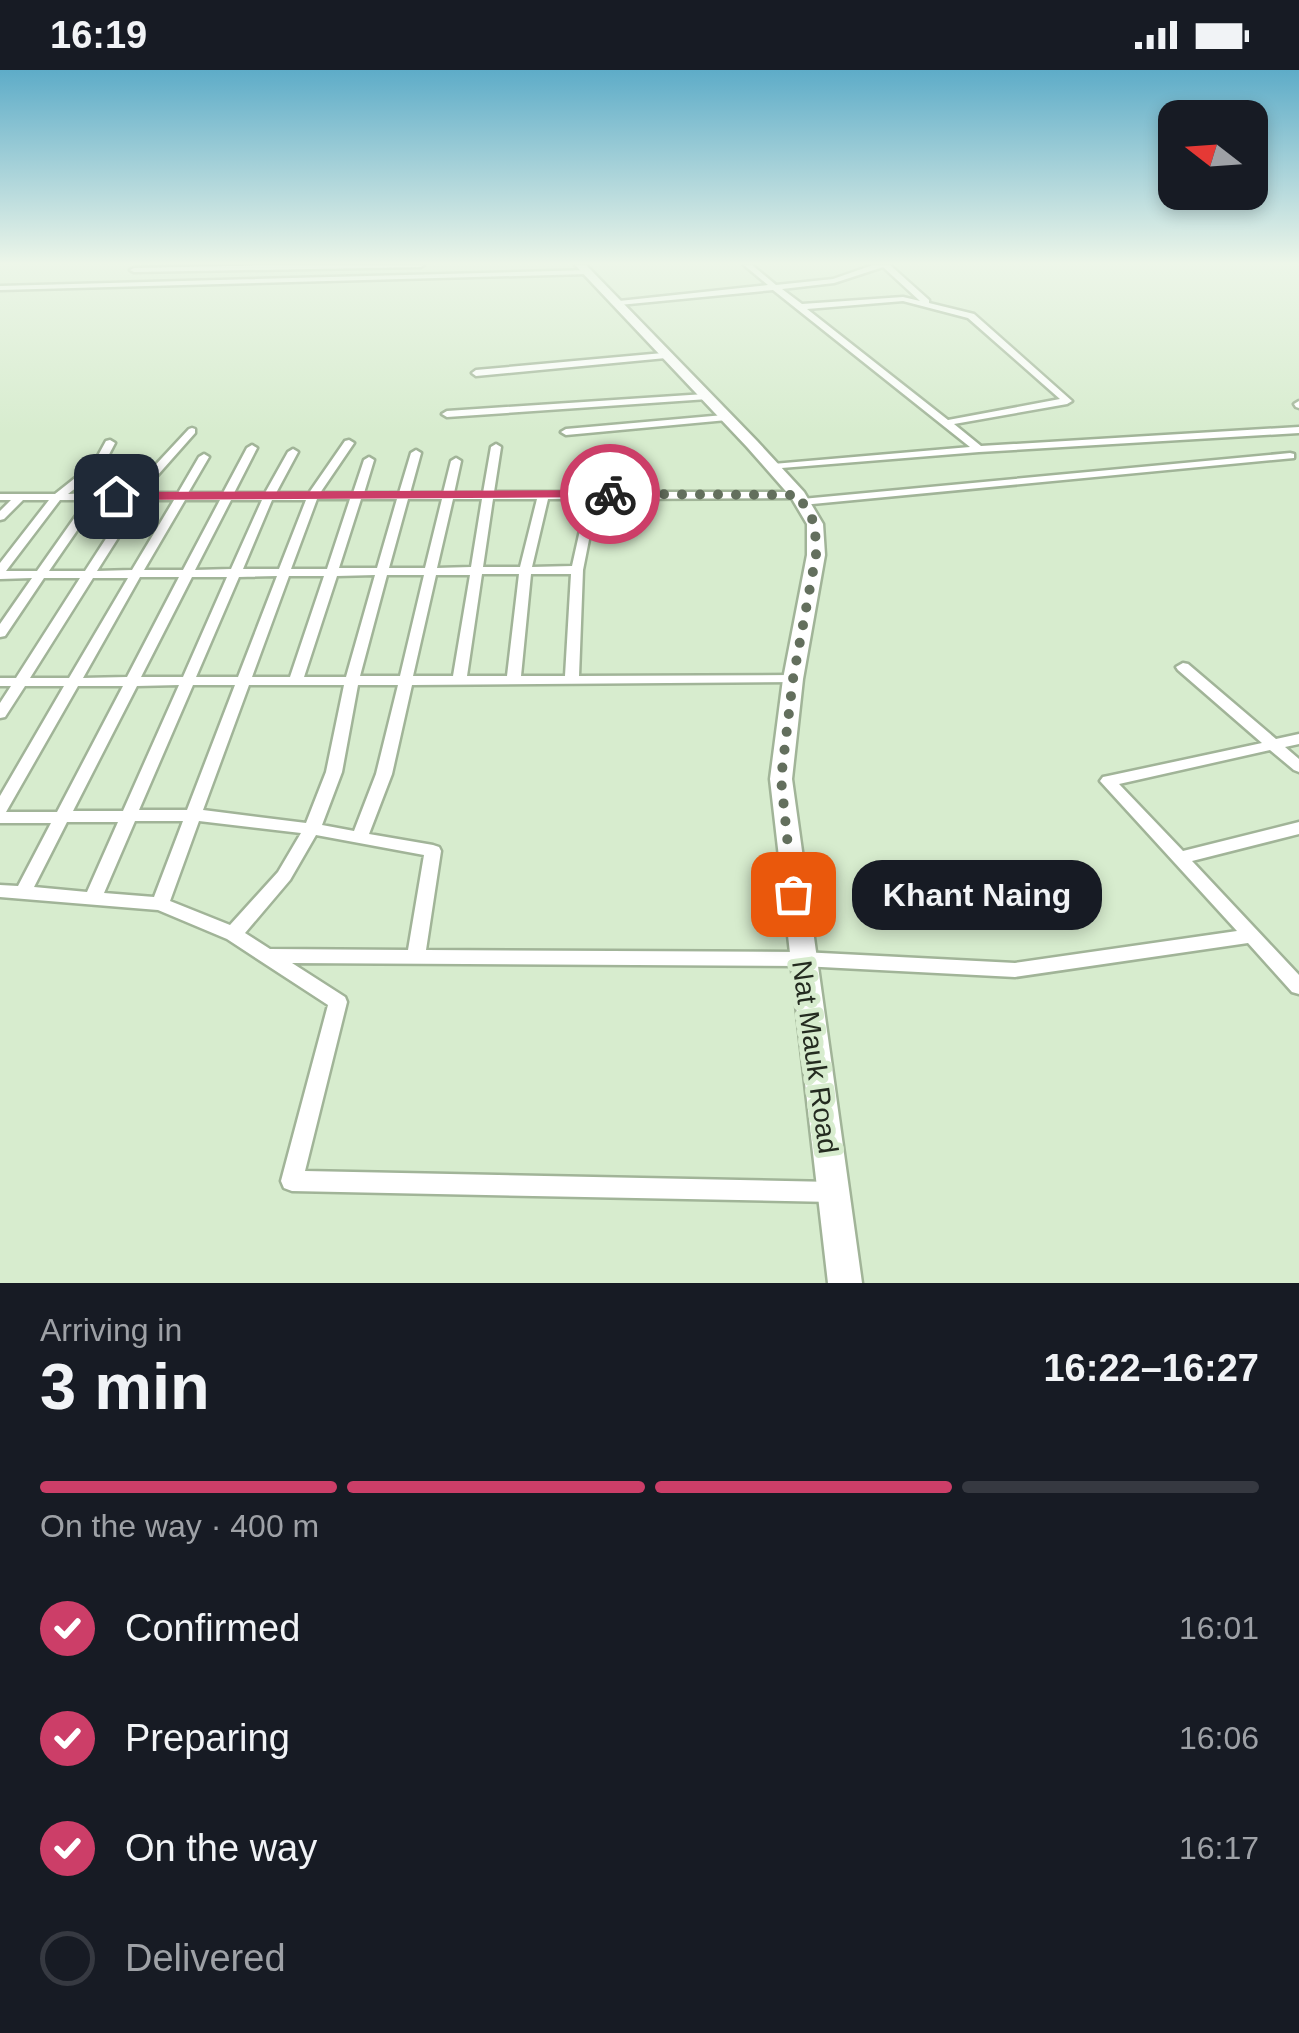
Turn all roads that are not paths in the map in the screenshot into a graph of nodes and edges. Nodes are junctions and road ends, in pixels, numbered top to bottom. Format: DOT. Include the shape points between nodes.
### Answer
graph roads {
  1 [pos="634,322"];
  2 [pos="818,322"];
  3 [pos="976,322"];
  4 [pos="663,356"];
  5 [pos="476,373"];
  6 [pos="704,398"];
  7 [pos="447,414"];
  8 [pos="724,418"];
  9 [pos="946,423"];
  10 [pos="1299,430"];
  11 [pos="192,431"];
  12 [pos="566,432"];
  13 [pos="110,442"];
  14 [pos="349,443"];
  15 [pos="496,447"];
  16 [pos="252,448"];
  17 [pos="979,449"];
  18 [pos="293,452"];
  19 [pos="416,453"];
  20 [pos="1290,456"];
  21 [pos="204,457"];
  22 [pos="370,460"];
  23 [pos="456,461"];
  24 [pos="98,465"];
  25 [pos="772,467"];
  26 [pos="488,493"];
  27 [pos="358,494"];
  28 [pos="404,494"];
  29 [pos="448,494"];
  30 [pos="544,494"];
  31 [pos="593,494"];
  32 [pos="269,495"];
  33 [pos="313,495"];
  34 [pos="95,496"];
  35 [pos="138,496"];
  36 [pos="181,496"];
  37 [pos="227,496"];
  38 [pos="0,497"];
  39 [pos="20,497"];
  40 [pos="57,497"];
  41 [pos="800,498"];
  42 [pos="0,517"];
  43 [pos="577,570"];
  44 [pos="525,571"];
  45 [pos="476,572"];
  46 [pos="0,573"];
  47 [pos="428,573"];
  48 [pos="330,574"];
  49 [pos="379,574"];
  50 [pos="44,575"];
  51 [pos="90,575"];
  52 [pos="138,575"];
  53 [pos="188,575"];
  54 [pos="234,575"];
  55 [pos="281,575"];
  56 [pos="0,634"];
  57 [pos="1183,667"];
  58 [pos="572,677"];
  59 [pos="460,678"];
  60 [pos="514,678"];
  61 [pos="352,679"];
  62 [pos="406,679"];
  63 [pos="793,679"];
  64 [pos="188,680"];
  65 [pos="244,680"];
  66 [pos="296,680"];
  67 [pos="132,681"];
  68 [pos="0,682"];
  69 [pos="21,682"];
  70 [pos="76,682"];
  71 [pos="0,714"];
  72 [pos="1299,739"];
  73 [pos="1273,744"];
  74 [pos="1299,766"];
  75 [pos="0,809"];
  76 [pos="62,816"];
  77 [pos="197,816"];
  78 [pos="125,817"];
  79 [pos="0,818"];
  80 [pos="1299,828"];
  81 [pos="312,829"];
  82 [pos="360,837"];
  83 [pos="1180,858"];
  84 [pos="0,891"];
  85 [pos="24,891"];
  86 [pos="94,896"];
  87 [pos="160,904"];
  88 [pos="233,934"];
  89 [pos="1252,936"];
  90 [pos="266,956"];
  91 [pos="416,957"];
  92 [pos="802,959"];
  93 [pos="1299,987"];
  94 [pos="833,1192"];
  95 [pos="846,1283"];
  1 -- 4 [label="highway, Nat Mauk Road"];
  2 -- 9 [label="street"];
  3 -- 9 [label="street" via="1067,401"];
  4 -- 5 [label="street"];
  4 -- 6 [label="highway, Nat Mauk Road"];
  6 -- 7 [label="street"];
  6 -- 8 [label="highway, Nat Mauk Road"];
  8 -- 12 [label="street"];
  8 -- 25 [label="highway, Nat Mauk Road"];
  9 -- 17 [label="street"];
  10 -- 17 [label="street"];
  11 -- 35 [label="street"];
  13 -- 24 [label="street"];
  14 -- 33 [label="street"];
  15 -- 26 [label="street"];
  16 -- 37 [label="street"];
  17 -- 25 [label="street"];
  18 -- 32 [label="street"];
  19 -- 28 [label="street"];
  20 -- 41 [label="street"];
  21 -- 36 [label="street"];
  22 -- 27 [label="street"];
  23 -- 29 [label="street"];
  24 -- 34 [label="street" via="105,469"];
  24 -- 40 [label="street"];
  25 -- 41 [label="highway, Nat Mauk Road"];
  26 -- 29 [label="street"];
  26 -- 30 [label="street"];
  26 -- 45 [label="street"];
  27 -- 28 [label="street"];
  27 -- 33 [label="street"];
  27 -- 48 [label="street"];
  28 -- 29 [label="street"];
  28 -- 49 [label="street"];
  29 -- 47 [label="street"];
  30 -- 31 [label="street"];
  30 -- 44 [label="street"];
  31 -- 41 [label="street"];
  31 -- 43 [label="street"];
  32 -- 33 [label="street"];
  32 -- 37 [label="street"];
  32 -- 54 [label="street"];
  33 -- 55 [label="street"];
  34 -- 35 [label="street"];
  34 -- 40 [label="street"];
  34 -- 50 [label="street"];
  35 -- 36 [label="street"];
  35 -- 51 [label="street"];
  36 -- 37 [label="street"];
  36 -- 52 [label="street"];
  37 -- 53 [label="street"];
  38 -- 39 [label="street"];
  39 -- 40 [label="street"];
  39 -- 42 [label="street"];
  40 -- 46 [label="street"];
  41 -- 63 [label="highway, Nat Mauk Road" via="815,524 816,555"];
  43 -- 44 [label="street"];
  43 -- 58 [label="street"];
  44 -- 45 [label="street"];
  44 -- 60 [label="street"];
  45 -- 47 [label="street"];
  45 -- 59 [label="street"];
  46 -- 50 [label="street"];
  47 -- 49 [label="street"];
  47 -- 62 [label="street"];
  48 -- 49 [label="street"];
  48 -- 55 [label="street"];
  48 -- 66 [label="street"];
  49 -- 61 [label="street"];
  50 -- 51 [label="street"];
  50 -- 56 [label="street"];
  51 -- 52 [label="street"];
  51 -- 69 [label="street"];
  52 -- 53 [label="street"];
  52 -- 70 [label="street"];
  53 -- 54 [label="street"];
  53 -- 67 [label="street"];
  54 -- 55 [label="street"];
  54 -- 64 [label="street"];
  55 -- 65 [label="street"];
  57 -- 73 [label="street"];
  58 -- 60 [label="street"];
  58 -- 63 [label="street"];
  59 -- 60 [label="street"];
  59 -- 62 [label="street"];
  61 -- 62 [label="street"];
  61 -- 66 [label="street"];
  61 -- 81 [label="street" via="334,772"];
  62 -- 82 [label="street" via="384,774"];
  63 -- 92 [label="highway, Nat Mauk Road" via="781,779"];
  64 -- 65 [label="street"];
  64 -- 67 [label="street"];
  64 -- 78 [label="street"];
  65 -- 66 [label="street"];
  65 -- 77 [label="street"];
  67 -- 70 [label="street"];
  67 -- 76 [label="street"];
  68 -- 69 [label="street"];
  69 -- 70 [label="street"];
  69 -- 71 [label="street"];
  70 -- 75 [label="street"];
  72 -- 73 [label="street"];
  73 -- 74 [label="street"];
  73 -- 83 [label="street" via="1108,781"];
  76 -- 78 [label="street"];
  76 -- 79 [label="street"];
  76 -- 85 [label="street"];
  77 -- 78 [label="street"];
  77 -- 81 [label="street"];
  77 -- 87 [label="street"];
  78 -- 86 [label="street"];
  80 -- 83 [label="street"];
  81 -- 82 [label="street"];
  81 -- 88 [label="street" via="284,876"];
  82 -- 91 [label="street" via="433,852"];
  83 -- 89 [label="street"];
  84 -- 85 [label="street"];
  85 -- 86 [label="street"];
  86 -- 87 [label="street"];
  87 -- 88 [label="street"];
  88 -- 90 [label="street"];
  89 -- 92 [label="street" via="1015,970"];
  89 -- 93 [label="street"];
  90 -- 91 [label="street"];
  90 -- 94 [label="street" via="338,1002 292,1181"];
  91 -- 92 [label="street"];
  92 -- 94 [label="highway, Nat Mauk Road"];
  94 -- 95 [label="highway, Nat Mauk Road"];
}
